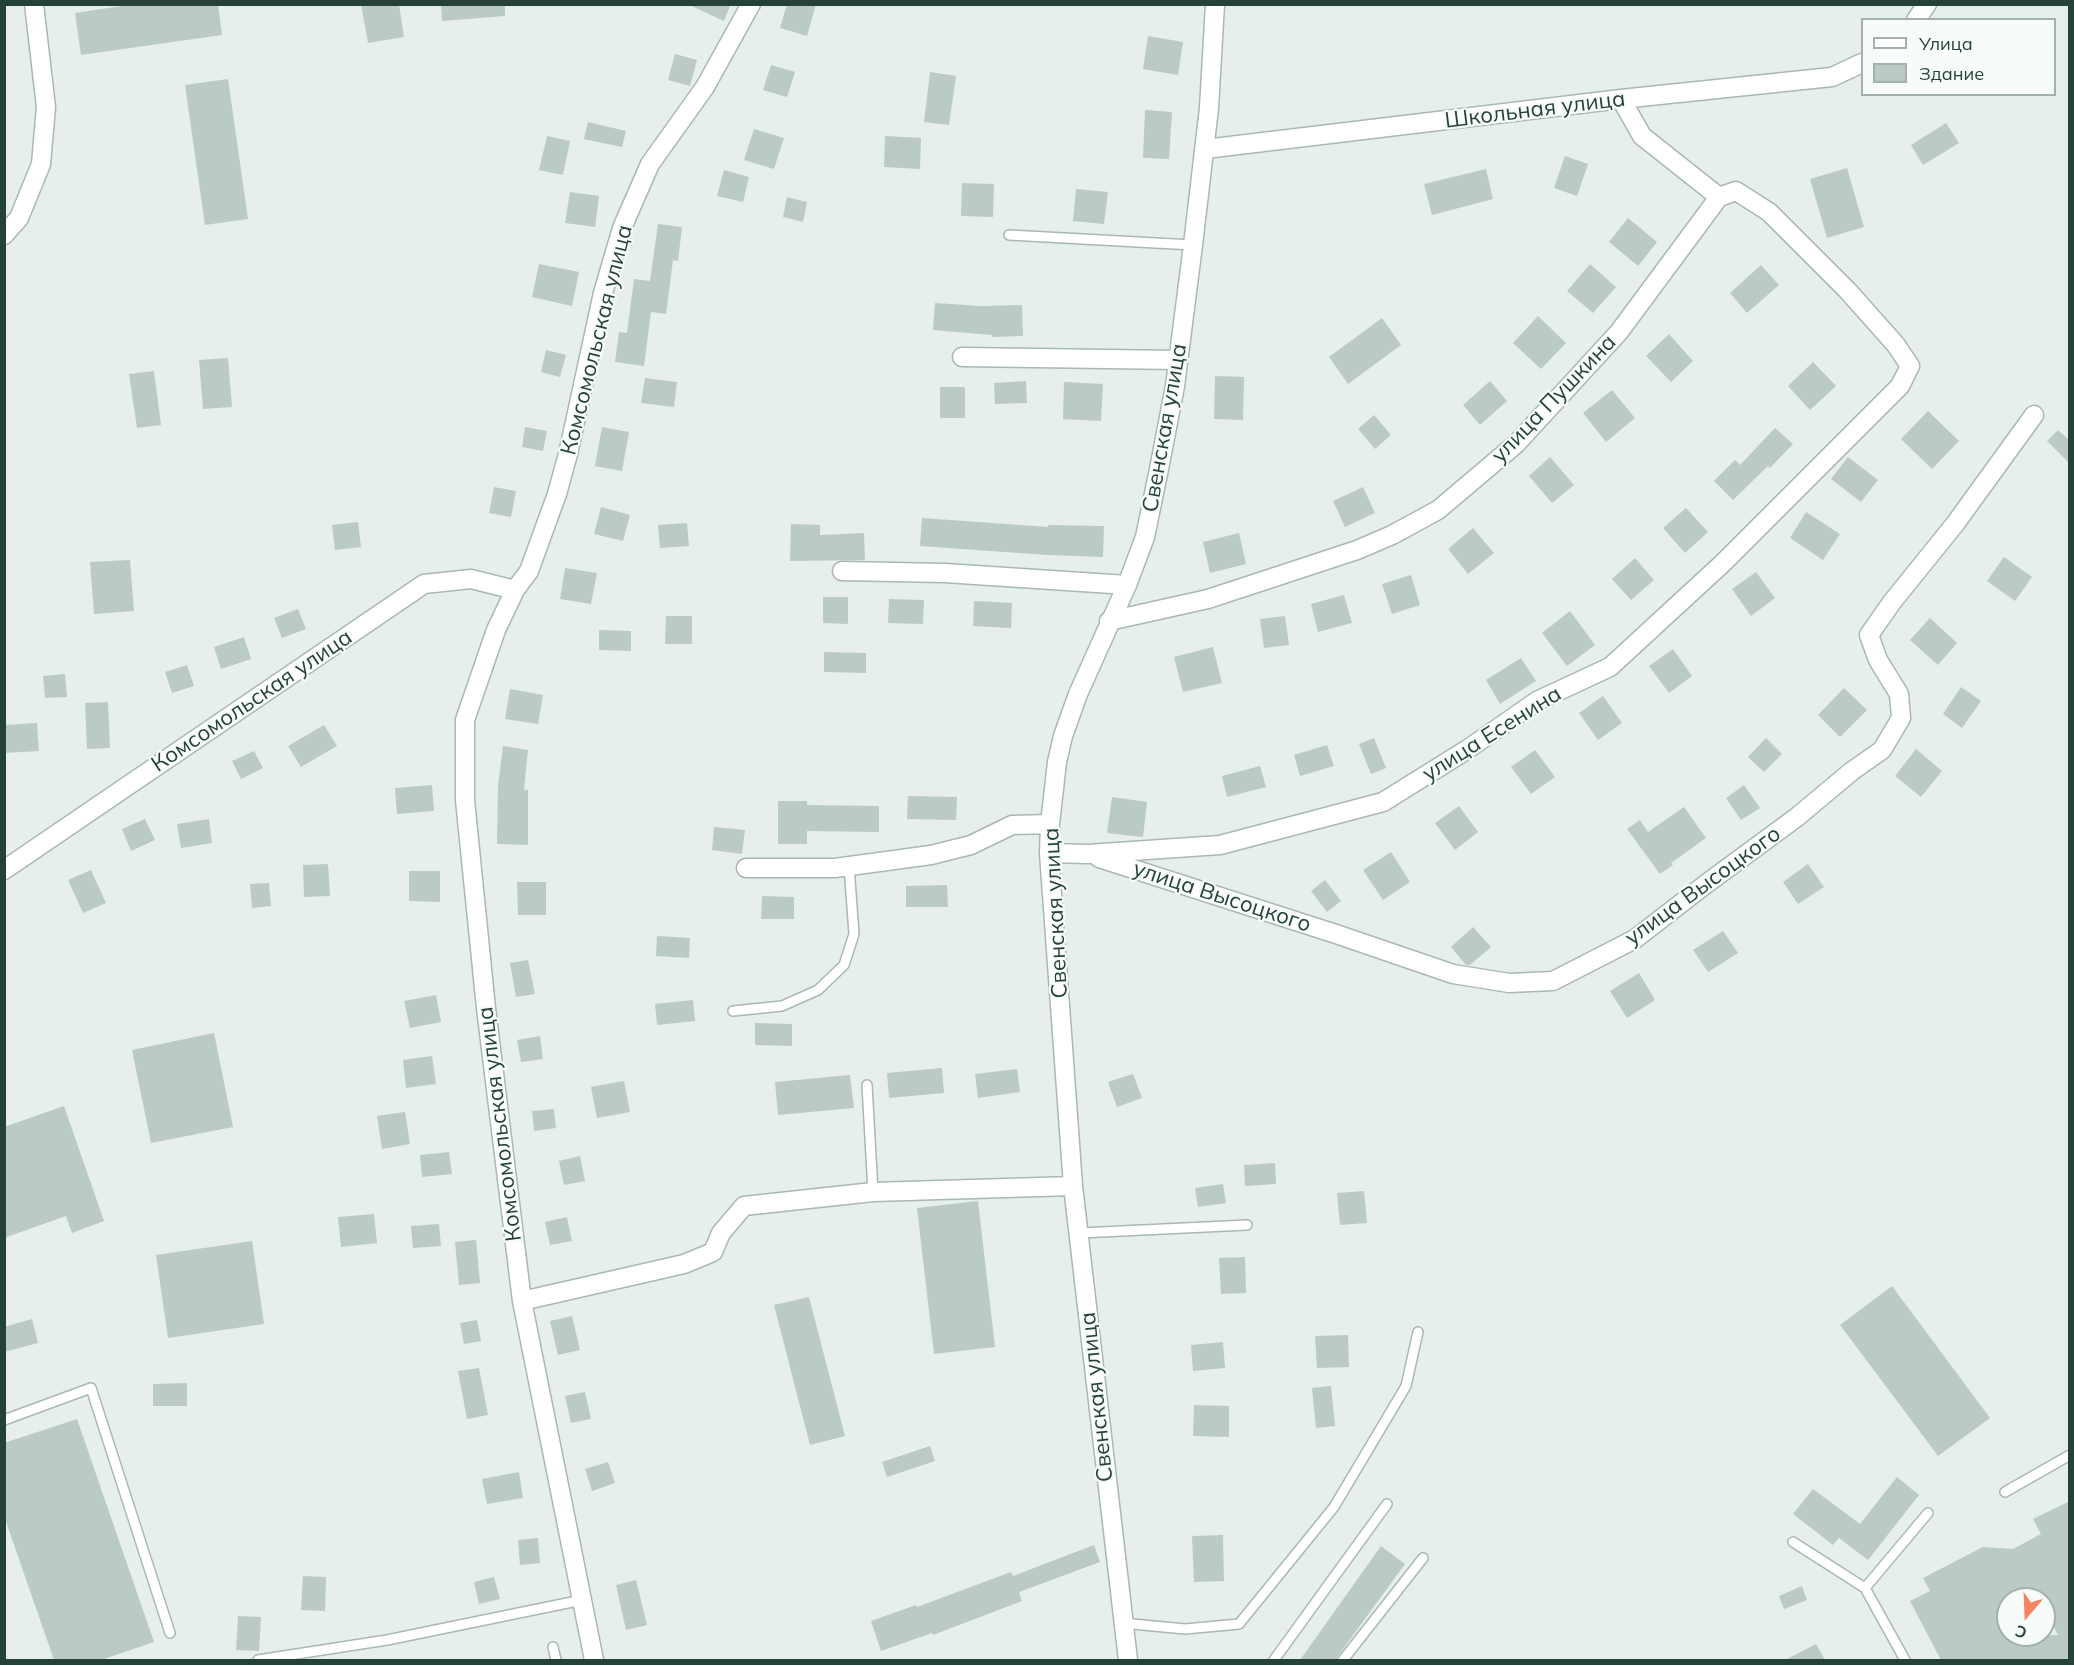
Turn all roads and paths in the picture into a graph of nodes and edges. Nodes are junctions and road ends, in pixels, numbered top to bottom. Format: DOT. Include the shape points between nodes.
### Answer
graph roads {
  1 [pos="34,4"];
  2 [pos="751,4"];
  3 [pos="1215,4"];
  4 [pos="1927,4"];
  5 [pos="1917,18"];
  6 [pos="1861,64"];
  7 [pos="1621,99"];
  8 [pos="1204,149"];
  9 [pos="1719,197"];
  10 [pos="1009,235"];
  11 [pos="4,236"];
  12 [pos="1193,245"];
  13 [pos="962,357"];
  14 [pos="1179,360"];
  15 [pos="2034,415"];
  16 [pos="842,571"];
  17 [pos="1126,585"];
  18 [pos="514,590"];
  19 [pos="1109,621"];
  20 [pos="1050,824"];
  21 [pos="1049,853"];
  22 [pos="1088,854"];
  23 [pos="849,866"];
  24 [pos="747,868"];
  25 [pos="4,870"];
  26 [pos="733,1011"];
  27 [pos="867,1084"];
  28 [pos="1073,1186"];
  29 [pos="873,1192"];
  30 [pos="1247,1225"];
  31 [pos="1080,1233"];
  32 [pos="522,1301"];
  33 [pos="1418,1332"];
  34 [pos="4,1420"];
  35 [pos="2070,1455"];
  36 [pos="2005,1492"];
  37 [pos="1388,1504"];
  38 [pos="1928,1513"];
  39 [pos="1793,1542"];
  40 [pos="1423,1558"];
  41 [pos="1865,1588"];
  42 [pos="582,1600"];
  43 [pos="1122,1623"];
  44 [pos="170,1633"];
  45 [pos="553,1647"];
  46 [pos="258,1660"];
  47 [pos="556,1660"];
  48 [pos="594,1660"];
  49 [pos="1128,1660"];
  50 [pos="1274,1660"];
  51 [pos="1343,1660"];
  52 [pos="1905,1660"];
  1 -- 11 [label="street" via="46,107 41,164 19,218"];
  2 -- 18 [label="street, Комсомольская улица" via="705,87 650,164 622,228 603,293 557,494 528,571"];
  3 -- 8 [label="street, Свенская улица"];
  4 -- 5 [label="street"];
  6 -- 7 [label="street, Школьная улица" via="1832,77"];
  7 -- 8 [label="street, Школьная улица"];
  7 -- 9 [label="street" via="1642,136"];
  8 -- 12 [label="street, Свенская улица"];
  9 -- 19 [label="street, улица Пушкина" via="1619,332 1516,444 1438,510 1357,550 1208,599"];
  9 -- 22 [label="street, улица Есенина" via="1736,191 1769,212 1848,291 1910,366 1900,386 1722,563 1610,667 1537,701 1383,802 1220,845"];
  10 -- 12 [label="lane"];
  12 -- 14 [label="street, Свенская улица"];
  13 -- 14 [label="street"];
  14 -- 17 [label="street, Свенская улица" via="1144,537"];
  15 -- 22 [label="street, улица Высоцкого" via="1869,635 1878,660 1899,694 1900,718 1882,750 1635,939 1553,981 1509,983 1453,974"];
  16 -- 17 [label="street" via="945,573"];
  17 -- 19 [label="street, Свенская улица"];
  18 -- 25 [label="street, Комсомольская улица" via="471,579 424,584"];
  18 -- 32 [label="street, Комсомольская улица" via="465,720 465,800"];
  19 -- 20 [label="street, Свенская улица" via="1063,735"];
  20 -- 21 [label="street, Свенская улица"];
  20 -- 23 [label="street" via="1012,825 951,850"];
  21 -- 22 [label="street, улица Есенина"];
  21 -- 28 [label="street, Свенская улица"];
  23 -- 24 [label="street"];
  23 -- 26 [label="lane" via="854,934 844,965 818,990 783,1006"];
  27 -- 29 [label="lane"];
  28 -- 29 [label="street"];
  28 -- 31 [label="street, Свенская улица"];
  29 -- 32 [label="street" via="744,1206 721,1233 713,1252 684,1264"];
  30 -- 31 [label="lane"];
  31 -- 43 [label="street, Свенская улица"];
  32 -- 42 [label="street, Комсомольская улица"];
  33 -- 43 [label="lane" via="1406,1386 1334,1507 1239,1624 1185,1629"];
  34 -- 44 [label="lane" via="91,1388"];
  35 -- 36 [label="lane"];
  37 -- 50 [label="lane"];
  38 -- 41 [label="lane"];
  39 -- 41 [label="lane"];
  40 -- 51 [label="lane"];
  41 -- 52 [label="lane"];
  42 -- 46 [label="lane" via="387,1640"];
  42 -- 48 [label="street, Комсомольская улица"];
  43 -- 49 [label="street, Свенская улица"];
  45 -- 47 [label="lane"];
}
